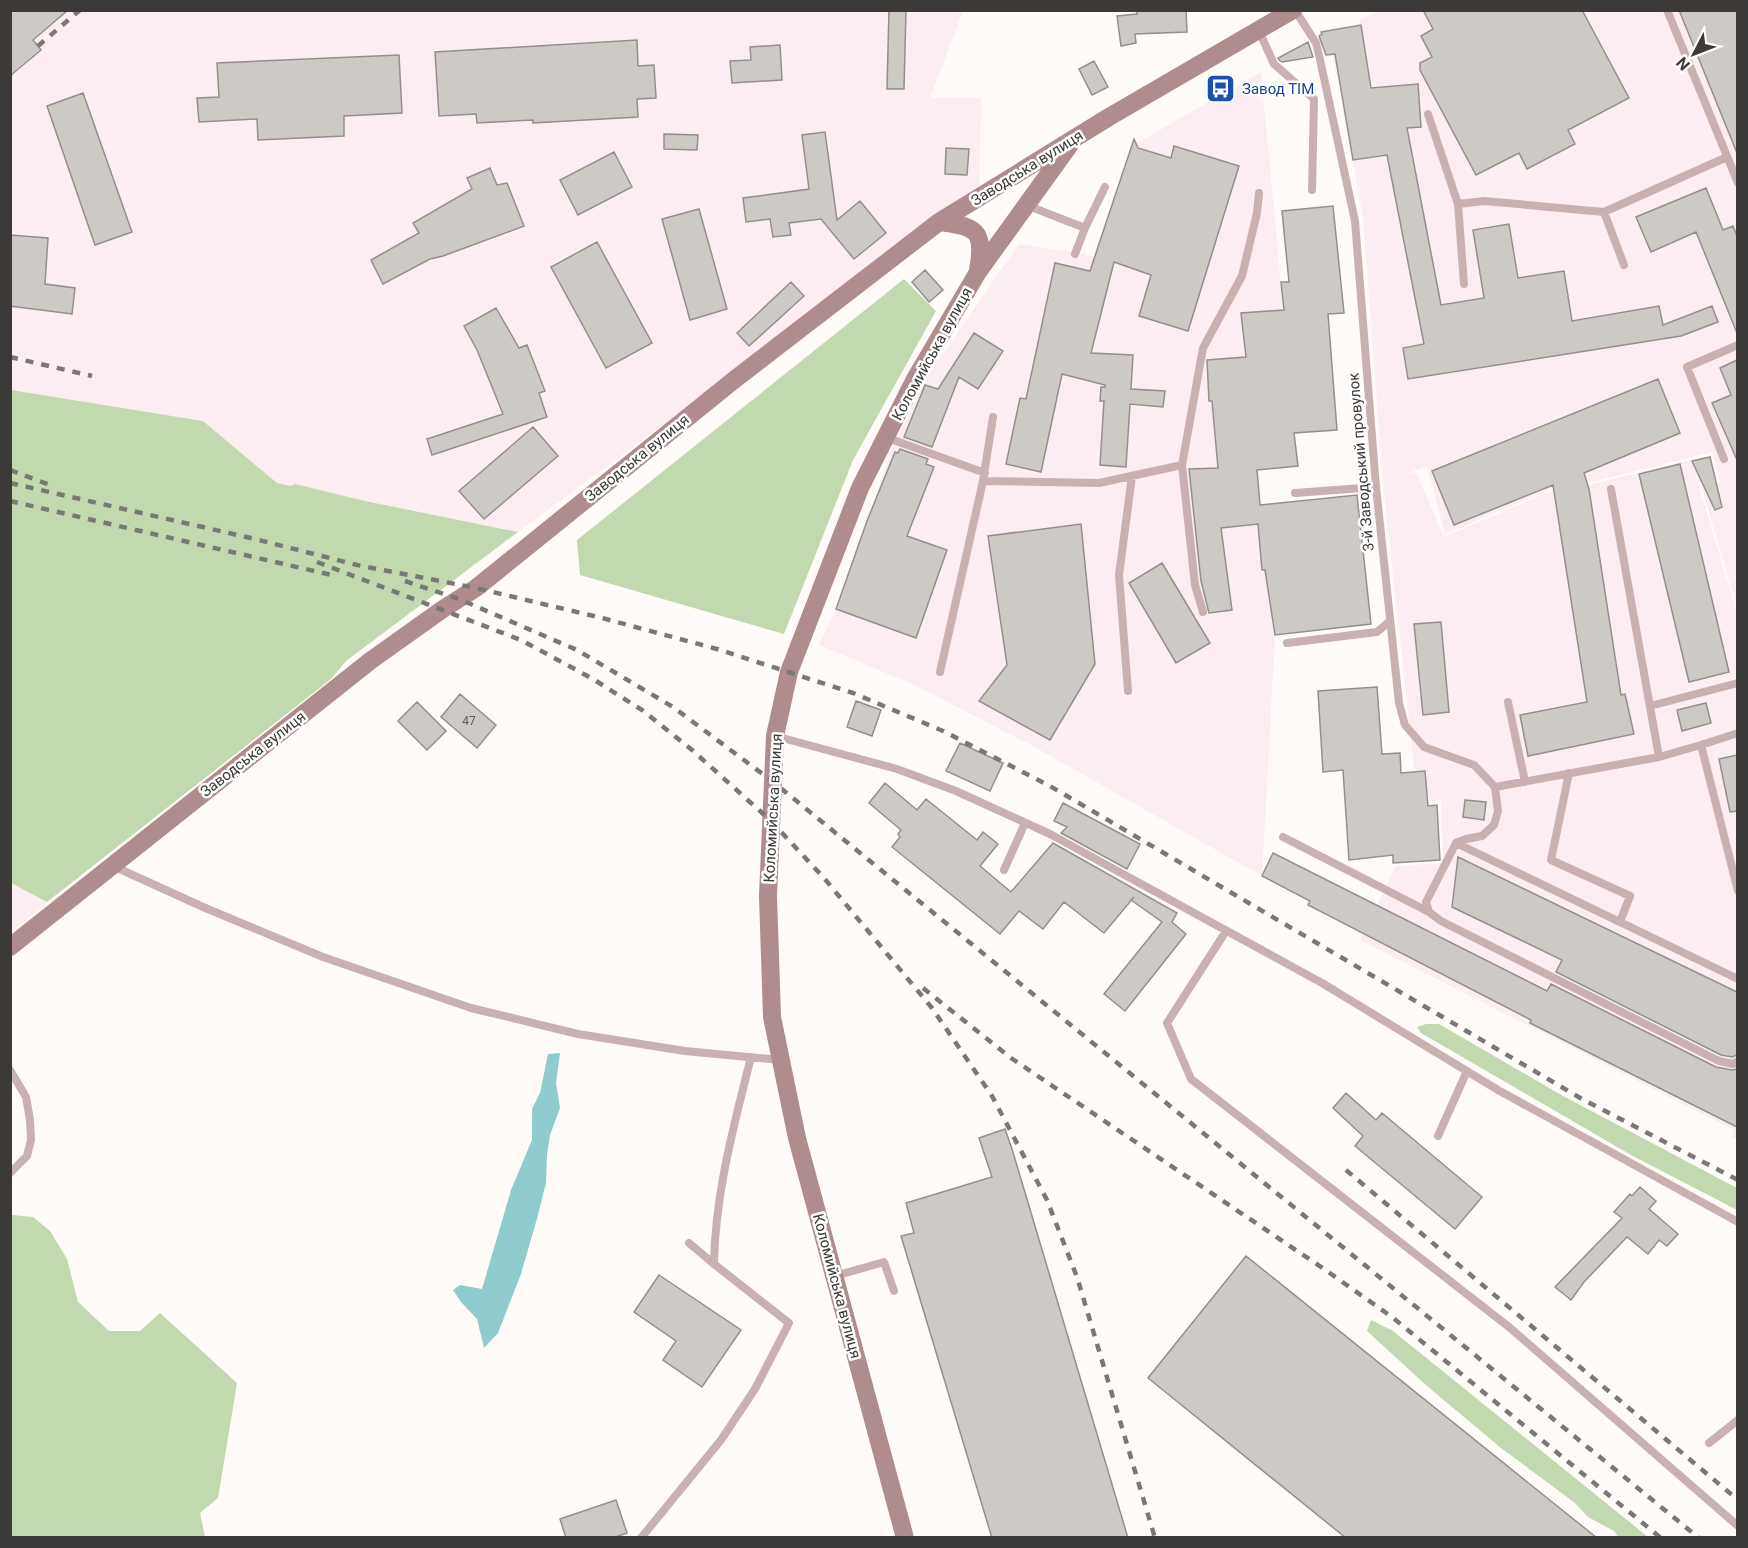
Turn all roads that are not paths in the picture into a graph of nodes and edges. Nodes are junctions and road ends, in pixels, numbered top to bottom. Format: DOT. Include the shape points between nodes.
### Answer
graph roads {
  1 [pos="1294,10"];
  2 [pos="1667,10"];
  3 [pos="1259,31"];
  4 [pos="1428,114"];
  5 [pos="1076,137"];
  6 [pos="1727,157"];
  7 [pos="1737,183"];
  8 [pos="1105,187"];
  9 [pos="1312,190"];
  10 [pos="1259,193"];
  11 [pos="1458,204"];
  12 [pos="1026,205"];
  13 [pos="1604,212"];
  14 [pos="939,222"];
  15 [pos="1085,228"];
  16 [pos="1075,254"];
  17 [pos="1624,265"];
  18 [pos="978,272"];
  19 [pos="1464,284"];
  20 [pos="1737,345"];
  21 [pos="993,417"];
  22 [pos="885,437"];
  23 [pos="1724,459"];
  24 [pos="1182,465"];
  25 [pos="1132,476"];
  26 [pos="984,477"];
  27 [pos="1376,487"];
  28 [pos="1611,489"];
  29 [pos="1294,493"];
  30 [pos="1203,612"];
  31 [pos="1390,621"];
  32 [pos="1287,643"];
  33 [pos="940,672"];
  34 [pos="1737,683"];
  35 [pos="1128,692"];
  36 [pos="1508,702"];
  37 [pos="1650,706"];
  38 [pos="1737,733"];
  39 [pos="775,736"];
  40 [pos="1701,744"];
  41 [pos="1659,757"];
  42 [pos="1569,773"];
  43 [pos="1525,782"];
  44 [pos="1495,788"];
  45 [pos="1025,822"];
  46 [pos="1283,837"];
  47 [pos="1456,843"];
  48 [pos="112,866"];
  49 [pos="1004,870"];
  50 [pos="1737,891"];
  51 [pos="1429,912"];
  52 [pos="1620,922"];
  53 [pos="1226,931"];
  54 [pos="10,947"];
  55 [pos="1737,979"];
  56 [pos="751,1057"];
  57 [pos="781,1060"];
  58 [pos="1737,1061"];
  59 [pos="10,1070"];
  60 [pos="1467,1071"];
  61 [pos="1438,1136"];
  62 [pos="10,1173"];
  63 [pos="1737,1222"];
  64 [pos="689,1243"];
  65 [pos="714,1264"];
  66 [pos="834,1276"];
  67 [pos="894,1291"];
  68 [pos="1737,1420"];
  69 [pos="1709,1443"];
  70 [pos="1737,1526"];
  71 [pos="641,1538"];
  72 [pos="905,1538"];
  1 -- 3 [label="main road, Заводська вулиця"];
  1 -- 27 [label="lane, 3-й Заводський провулок" via="1316,43 1355,221"];
  2 -- 6 [label="lane"];
  3 -- 5 [label="main road, Заводська вулиця"];
  3 -- 9 [label="lane" via="1274,64 1314,99"];
  4 -- 11 [label="lane"];
  5 -- 12 [label="main road, Коломийська вулиця"];
  5 -- 14 [label="main road, Заводська вулиця"];
  6 -- 7 [label="lane"];
  6 -- 13 [label="lane"];
  8 -- 15 [label="lane"];
  10 -- 24 [label="lane" via="1242,276 1203,348"];
  11 -- 13 [label="lane" via="1484,201"];
  11 -- 19 [label="lane"];
  12 -- 15 [label="lane"];
  12 -- 18 [label="main road, Коломийська вулиця"];
  13 -- 17 [label="lane"];
  14 -- 18 [label="main road" via="972,229 981,247"];
  14 -- 48 [label="main road, Заводська вулиця" via="734,380 477,588 370,661"];
  15 -- 16 [label="lane"];
  18 -- 22 [label="main road, Коломийська вулиця"];
  20 -- 23 [label="lane" via="1687,367"];
  21 -- 26 [label="lane"];
  22 -- 26 [label="lane"];
  22 -- 39 [label="main road, Коломийська вулиця" via="860,488 789,672"];
  24 -- 25 [label="lane"];
  24 -- 30 [label="lane" via="1195,585"];
  25 -- 26 [label="lane" via="1099,483"];
  25 -- 35 [label="lane" via="1119,575"];
  26 -- 33 [label="lane"];
  27 -- 29 [label="lane"];
  27 -- 31 [label="lane, 3-й Заводський провулок"];
  28 -- 37 [label="lane"];
  31 -- 32 [label="lane" via="1377,632"];
  31 -- 44 [label="lane, 3-й Заводський провулок" via="1405,725 1424,747 1474,765"];
  34 -- 37 [label="lane"];
  36 -- 43 [label="lane"];
  37 -- 41 [label="lane"];
  38 -- 40 [label="lane"];
  39 -- 45 [label="lane" via="897,769"];
  39 -- 57 [label="main road, Коломийська вулиця" via="768,896 772,1017"];
  40 -- 41 [label="lane"];
  40 -- 50 [label="lane"];
  41 -- 42 [label="lane"];
  42 -- 43 [label="lane"];
  42 -- 52 [label="lane" via="1551,860 1630,896"];
  43 -- 44 [label="lane"];
  44 -- 47 [label="lane" via="1498,811 1494,825 1482,836"];
  45 -- 49 [label="lane"];
  45 -- 53 [label="lane"];
  46 -- 51 [label="lane"];
  47 -- 51 [label="lane" via="1426,902"];
  47 -- 52 [label="lane"];
  48 -- 54 [label="main road, Заводська вулиця"];
  48 -- 56 [label="lane" via="323,957 471,1008 578,1034"];
  51 -- 58 [label="lane" via="1719,1061"];
  52 -- 55 [label="lane"];
  53 -- 60 [label="lane" via="1322,983"];
  53 -- 70 [label="lane" via="1167,1023 1191,1079 1509,1328"];
  56 -- 57 [label="lane"];
  56 -- 65 [label="lane" via="714,1234"];
  57 -- 66 [label="main road, Коломийська вулиця" via="797,1138"];
  59 -- 62 [label="lane" via="26,1097 31,1140 27,1156"];
  60 -- 61 [label="lane"];
  60 -- 63 [label="lane"];
  64 -- 65 [label="lane"];
  65 -- 71 [label="lane" via="789,1323 755,1389 721,1440"];
  66 -- 67 [label="lane" via="884,1262"];
  66 -- 72 [label="main road, Коломийська вулиця"];
  68 -- 69 [label="lane"];
}
